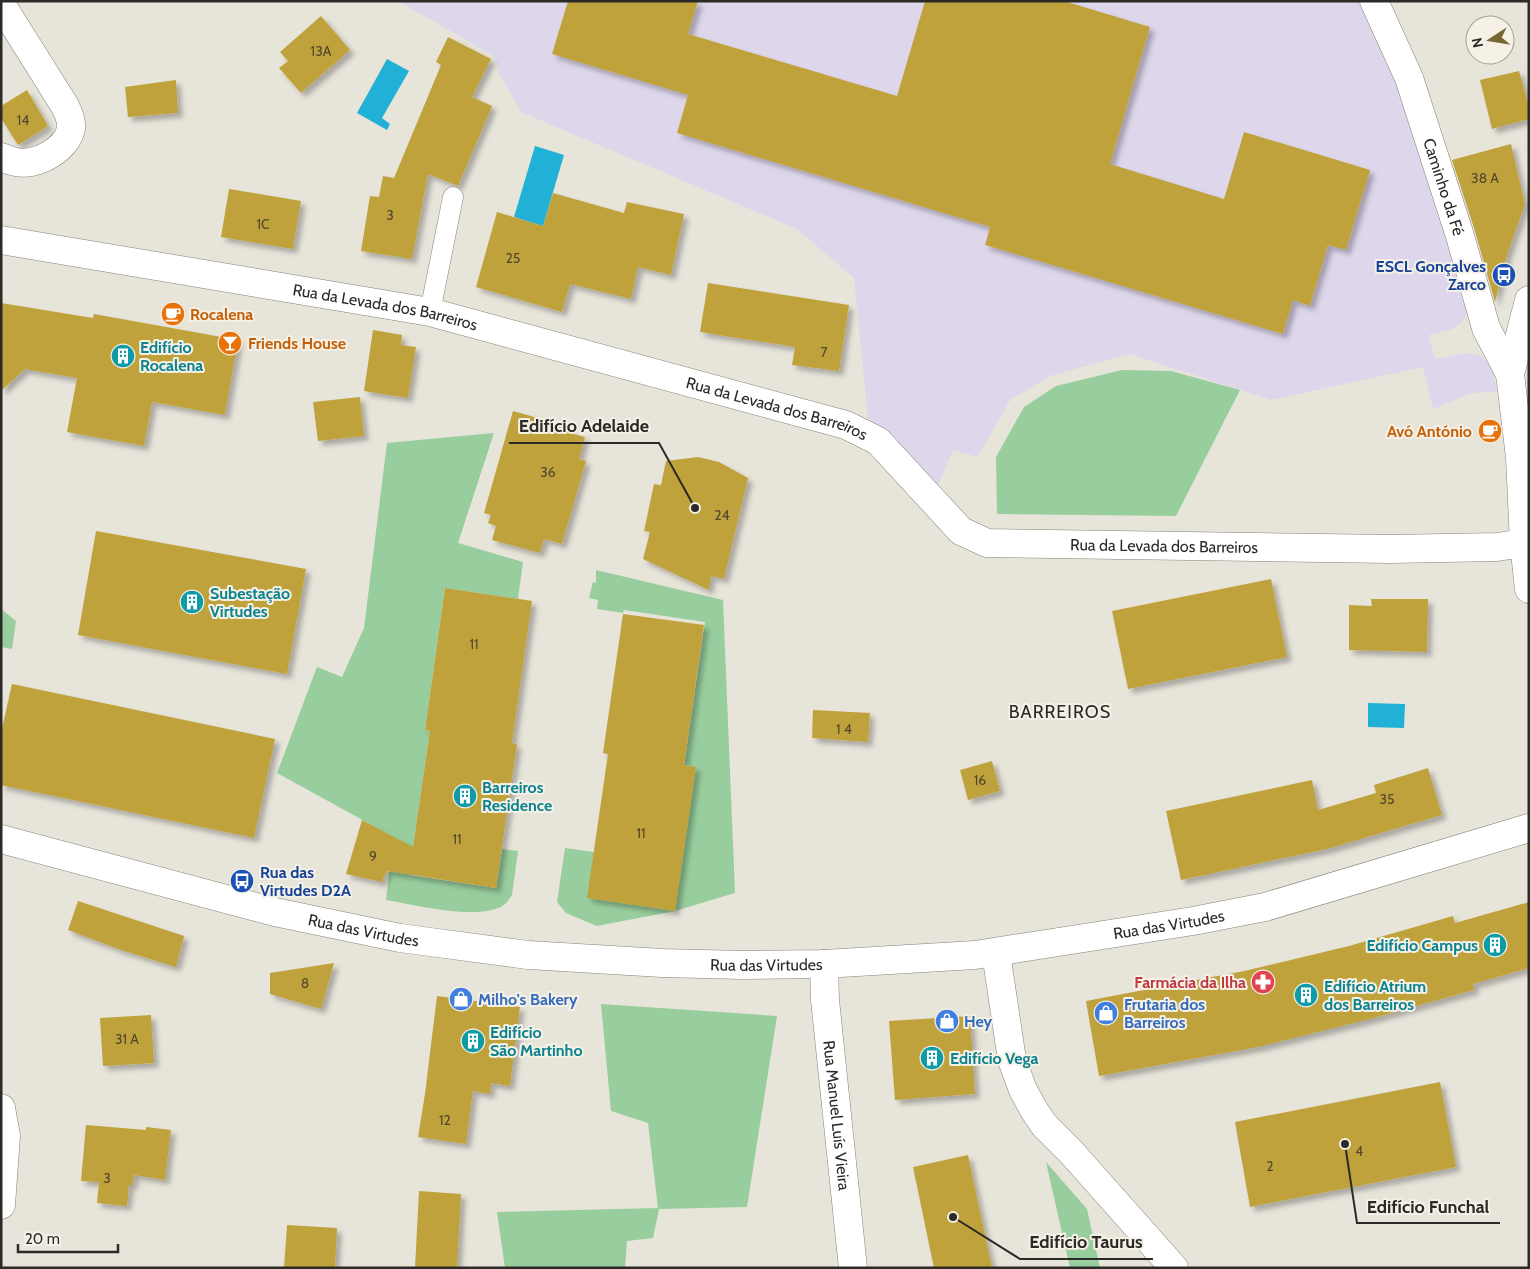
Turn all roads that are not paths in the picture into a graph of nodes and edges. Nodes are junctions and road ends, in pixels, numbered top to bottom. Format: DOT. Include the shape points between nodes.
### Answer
graph roads {
  1 [pos="1374,1"];
  2 [pos="1,4"];
  3 [pos="1,157"];
  4 [pos="453,197"];
  5 [pos="1,240"];
  6 [pos="1529,300"];
  7 [pos="430,312"];
  8 [pos="1510,374"];
  9 [pos="1524,445"];
  10 [pos="1525,533"];
  11 [pos="1529,590"];
  12 [pos="1529,828"];
  13 [pos="1,839"];
  14 [pos="996,953"];
  15 [pos="824,964"];
  16 [pos="1,1108"];
  17 [pos="1,1205"];
  18 [pos="854,1268"];
  19 [pos="1174,1268"];
  1 -- 8 [label="street, Caminho da Fé" via="1409,78 1486,328"];
  2 -- 3 [label="street" via="65,106 71,127 66,140 42,158 17,163"];
  4 -- 7 [label="lane"];
  5 -- 7 [label="street, Rua da Levada dos Barreiros"];
  6 -- 8 [label="street"];
  7 -- 10 [label="street, Rua da Levada dos Barreiros" via="846,425 878,441 961,532 987,543 1391,549 1496,547"];
  8 -- 9 [label="street"];
  9 -- 10 [label="street"];
  10 -- 11 [label="street"];
  12 -- 14 [label="street, Rua das Virtudes" via="1266,907"];
  13 -- 15 [label="street, Rua das Virtudes" via="275,912 400,938 488,951 584,959 743,965"];
  14 -- 15 [label="street, Rua das Virtudes"];
  14 -- 19 [label="street" via="1012,1060 1034,1110"];
  15 -- 18 [label="street, Rua Manuel Luís Vieira" via="825,1000"];
  16 -- 17 [label="street" via="6,1136"];
}
